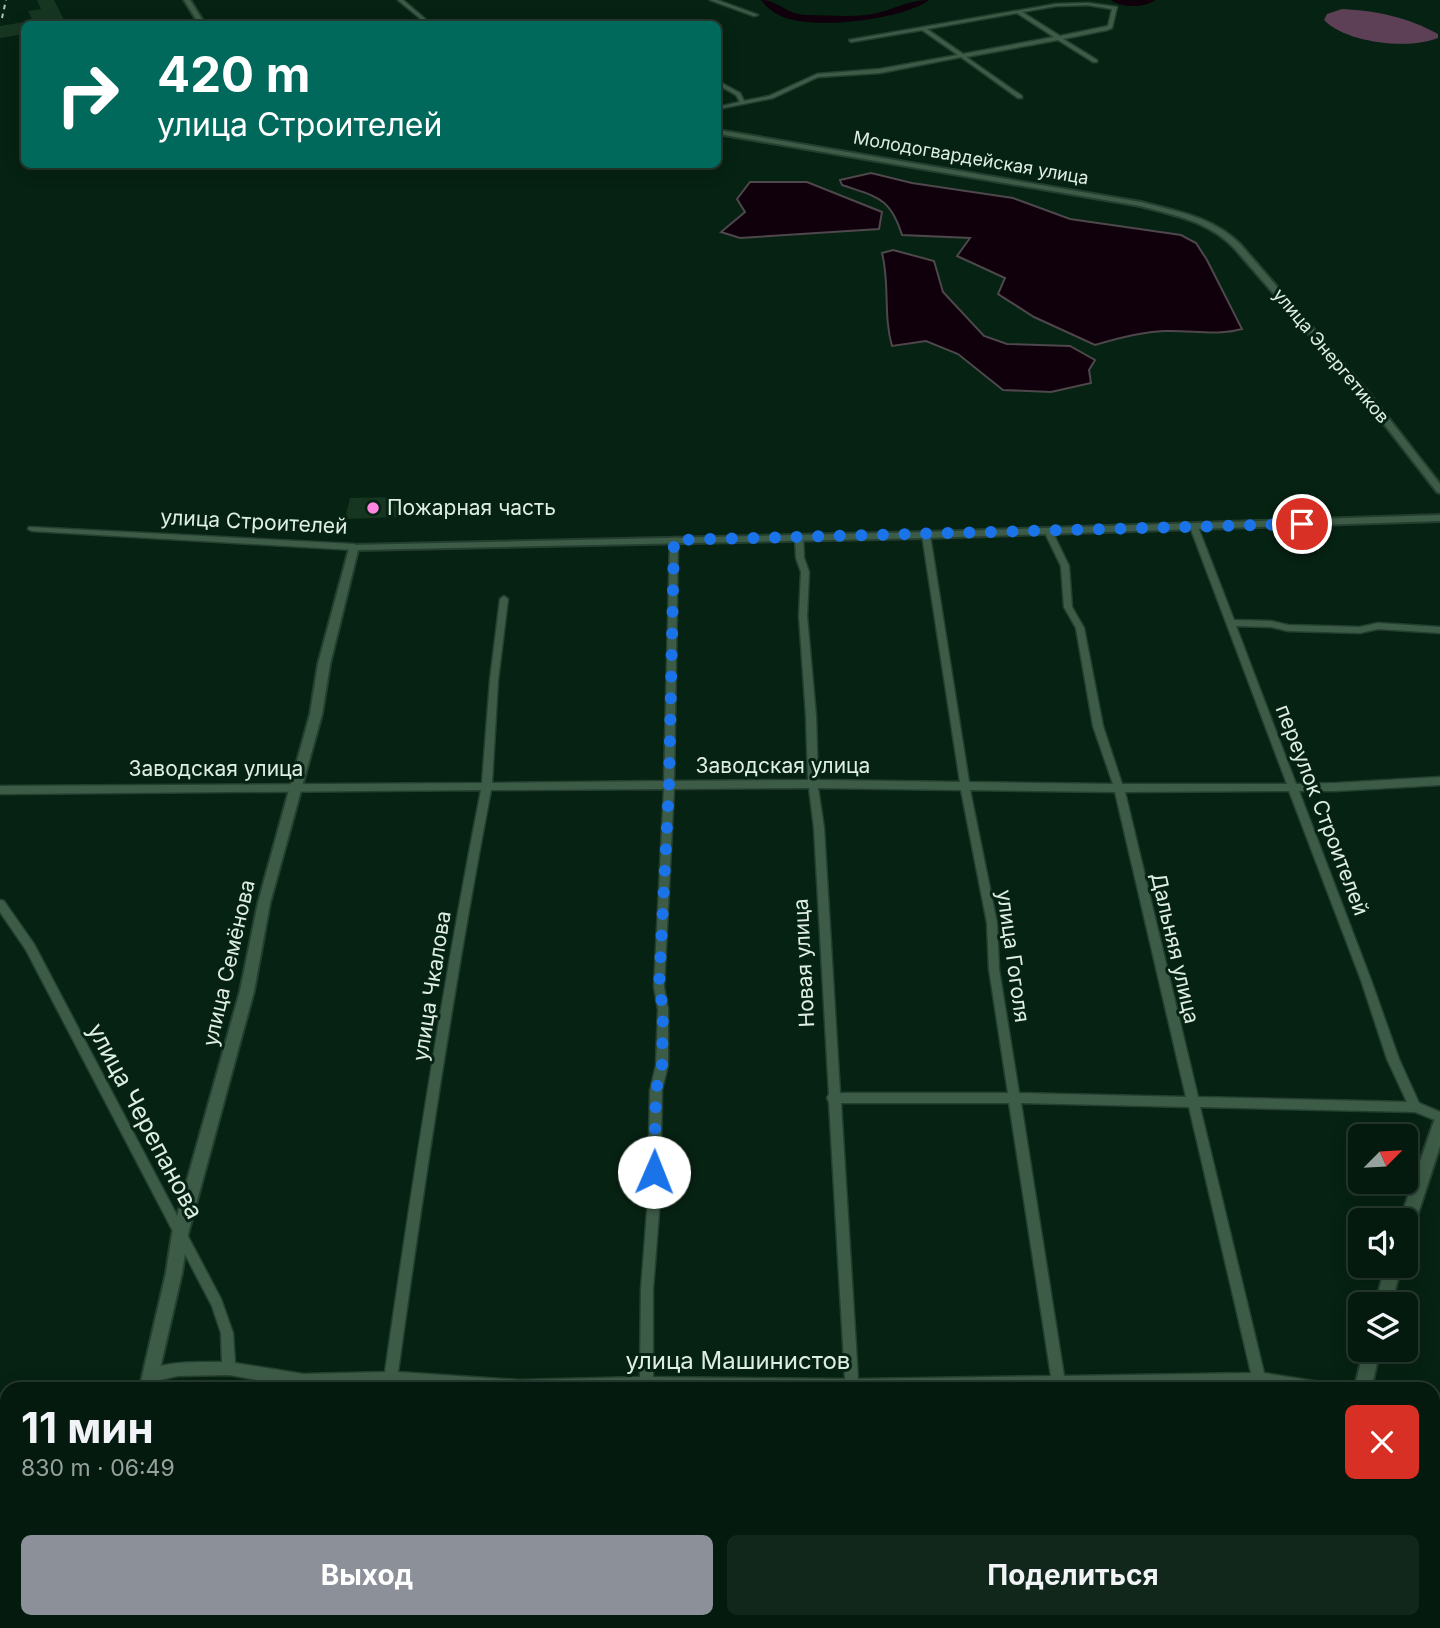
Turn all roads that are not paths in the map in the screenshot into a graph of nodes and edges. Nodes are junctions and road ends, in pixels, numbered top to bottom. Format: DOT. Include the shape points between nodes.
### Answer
graph roads {
  1 [pos="187,0"];
  2 [pos="400,0"];
  3 [pos="712,0"];
  4 [pos="1018,12"];
  5 [pos="756,15"];
  6 [pos="200,21"];
  7 [pos="425,21"];
  8 [pos="924,29"];
  9 [pos="1059,39"];
  10 [pos="851,41"];
  11 [pos="963,56"];
  12 [pos="1095,61"];
  13 [pos="721,85"];
  14 [pos="1020,97"];
  15 [pos="743,103"];
  16 [pos="721,107"];
  17 [pos="721,132"];
  18 [pos="1216,227"];
  19 [pos="1440,490"];
  20 [pos="1440,518"];
  21 [pos="1194,527"];
  22 [pos="32,529"];
  23 [pos="1048,531"];
  24 [pos="926,535"];
  25 [pos="799,536"];
  26 [pos="674,540"];
  27 [pos="354,547"];
  28 [pos="503,599"];
  29 [pos="1230,623"];
  30 [pos="1440,631"];
  31 [pos="1440,781"];
  32 [pos="813,784"];
  33 [pos="488,786"];
  34 [pos="669,786"];
  35 [pos="1290,786"];
  36 [pos="965,787"];
  37 [pos="294,788"];
  38 [pos="1118,788"];
  39 [pos="0,790"];
  40 [pos="0,904"];
  41 [pos="833,1098"];
  42 [pos="1014,1098"];
  43 [pos="1192,1103"];
  44 [pos="1415,1107"];
  45 [pos="1440,1117"];
  46 [pos="1440,1124"];
  47 [pos="1412,1208"];
  48 [pos="180,1234"];
  49 [pos="1369,1362"];
  50 [pos="229,1367"];
  51 [pos="151,1375"];
  52 [pos="391,1378"];
  53 [pos="1259,1379"];
  54 [pos="149,1382"];
  55 [pos="448,1382"];
  56 [pos="646,1382"];
  57 [pos="852,1382"];
  58 [pos="1059,1382"];
  59 [pos="1277,1382"];
  60 [pos="1364,1382"];
  1 -- 6 [label="street"];
  2 -- 7 [label="street"];
  3 -- 5 [label="street"];
  4 -- 8 [label="street"];
  4 -- 9 [label="street"];
  4 -- 9 [label="street" via="1068,4 1115,8 1110,27"];
  8 -- 10 [label="street"];
  8 -- 11 [label="street"];
  9 -- 11 [label="street"];
  9 -- 12 [label="street"];
  11 -- 14 [label="street"];
  11 -- 15 [label="street" via="880,71 817,76 779,95"];
  13 -- 15 [label="street" via="738,94"];
  15 -- 16 [label="street"];
  17 -- 18 [label="street, Молодогвардейская улица" via="1115,198"];
  18 -- 19 [label="street, улица Энергетиков" via="1366,395"];
  20 -- 21 [label="street, улица Строителей"];
  21 -- 23 [label="street, улица Строителей"];
  21 -- 29 [label="street, переулок Строителей"];
  22 -- 27 [label="street, улица Строителей"];
  23 -- 24 [label="street, улица Строителей"];
  23 -- 38 [label="street, Дальняя улица" via="1065,566 1068,607 1080,628 1098,726"];
  24 -- 25 [label="street, улица Строителей"];
  24 -- 36 [label="street, улица Гоголя"];
  25 -- 26 [label="street, улица Строителей"];
  25 -- 32 [label="street, Новая улица" via="805,572 803,616"];
  26 -- 27 [label="street, улица Строителей"];
  26 -- 34 [label="street"];
  27 -- 37 [label="street, улица Семёнова"];
  28 -- 33 [label="street, улица Чкалова"];
  29 -- 30 [label="street"];
  29 -- 35 [label="street, переулок Строителей"];
  31 -- 35 [label="street, Заводская улица"];
  32 -- 34 [label="street, Заводская улица"];
  32 -- 36 [label="street, Заводская улица"];
  32 -- 41 [label="street, Новая улица"];
  33 -- 34 [label="street, Заводская улица"];
  33 -- 37 [label="street, Заводская улица"];
  33 -- 52 [label="street, улица Чкалова" via="418,1185"];
  34 -- 56 [label="street" via="659,987 662,1065 656,1090"];
  35 -- 38 [label="street, Заводская улица"];
  35 -- 44 [label="street, переулок Строителей"];
  36 -- 38 [label="street, Заводская улица"];
  36 -- 42 [label="street, улица Гоголя" via="992,923 993,969"];
  37 -- 39 [label="street, Заводская улица"];
  37 -- 48 [label="street, улица Семёнова" via="247,991"];
  38 -- 43 [label="street, Дальняя улица"];
  40 -- 48 [label="street, улица Черепанова" via="30,947"];
  41 -- 42 [label="street"];
  41 -- 57 [label="street, Новая улица"];
  42 -- 43 [label="street"];
  42 -- 58 [label="street, улица Гоголя"];
  43 -- 44 [label="street"];
  43 -- 53 [label="street, Дальняя улица"];
  44 -- 45 [label="street"];
  46 -- 47 [label="street"];
  48 -- 50 [label="street, улица Черепанова" via="216,1303 226,1333"];
  48 -- 51 [label="street, улица Семёнова"];
  49 -- 60 [label="street"];
  50 -- 51 [label="street, улица Машинистов"];
  50 -- 52 [label="street, улица Машинистов" via="303,1381"];
  51 -- 54 [label="street, улица Семёнова"];
  52 -- 55 [label="street, улица Машинистов"];
  53 -- 58 [label="street, улица Машинистов"];
  53 -- 59 [label="street, улица Машинистов"];
}
